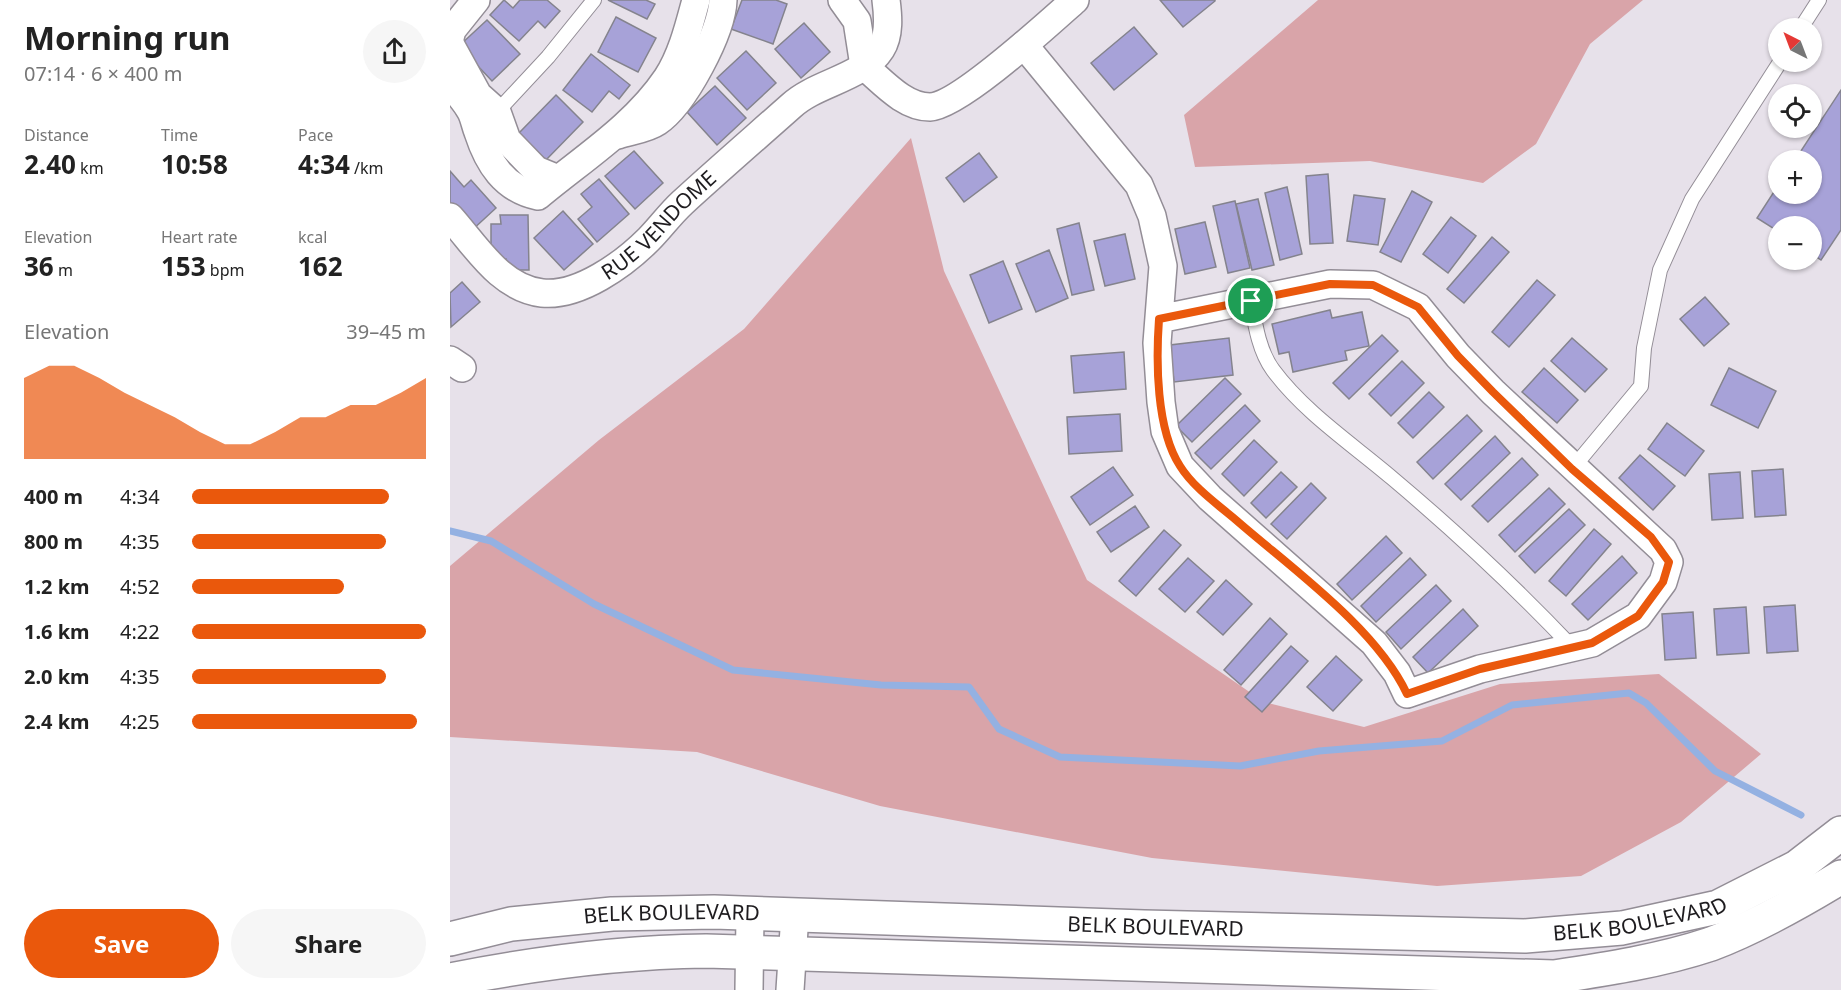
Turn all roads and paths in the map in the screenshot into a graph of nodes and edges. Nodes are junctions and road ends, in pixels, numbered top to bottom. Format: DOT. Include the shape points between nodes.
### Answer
graph roads {
  1 [pos="476,0"];
  2 [pos="594,0"];
  3 [pos="696,0"];
  4 [pos="723,0"];
  5 [pos="842,0"];
  6 [pos="886,0"];
  7 [pos="1075,0"];
  8 [pos="1819,0"];
  9 [pos="1807,18"];
  10 [pos="450,38"];
  11 [pos="450,44"];
  12 [pos="1024,45"];
  13 [pos="864,66"];
  14 [pos="1774,72"];
  15 [pos="450,84"];
  16 [pos="497,112"];
  17 [pos="478,132"];
  18 [pos="614,136"];
  19 [pos="558,179"];
  20 [pos="450,217"];
  21 [pos="1251,301"];
  22 [pos="1159,319"];
  23 [pos="1572,469"];
  24 [pos="1572,647"];
  25 [pos="1841,833"];
  26 [pos="1841,877"];
  27 [pos="750,915"];
  28 [pos="795,915"];
  29 [pos="450,939"];
  30 [pos="749,953"];
  31 [pos="793,954"];
  32 [pos="450,980"];
  33 [pos="748,990"];
  34 [pos="790,990"];
  1 -- 10 [label="street"];
  2 -- 16 [label="lane"];
  3 -- 18 [label="street" via="687,34 668,76 648,103"];
  4 -- 18 [label="street" via="714,35 673,108 656,123"];
  5 -- 13 [label="street" via="857,21"];
  6 -- 13 [label="street" via="888,21 882,48"];
  7 -- 12 [label="street"];
  8 -- 9 [label="lane"];
  11 -- 16 [label="street" via="478,95"];
  12 -- 13 [label="street" via="952,100 931,107 905,101"];
  12 -- 22 [label="street" via="1139,185 1152,216 1163,266"];
  13 -- 20 [label="street, RUE VENDOME" via="805,93 679,206 647,241 607,272 572,289 543,293 517,287 500,274"];
  14 -- 23 [label="lane" via="1692,199 1660,270 1644,348 1641,386"];
  15 -- 17 [label="street" via="471,110"];
  16 -- 17 [label="lane"];
  16 -- 19 [label="street" via="507,140 519,154 536,170"];
  17 -- 19 [label="street" via="495,168 522,193 538,196"];
  18 -- 19 [label="street"];
  21 -- 22 [label="street"];
  21 -- 23 [label="street" via="1330,284 1373,285 1418,307 1458,356"];
  21 -- 24 [label="lane" via="1272,369 1307,406 1527,599"];
  22 -- 24 [label="street" via="1157,344 1165,431 1180,466 1210,498 1374,644 1397,673 1407,694 1480,669"];
  23 -- 24 [label="street" via="1651,537 1669,562 1663,582 1638,616 1592,643"];
  25 -- 28 [label="street, BELK BOULEVARD" via="1797,867 1718,908 1622,928 1525,936"];
  26 -- 31 [label="street, BELK BOULEVARD" via="1795,905 1711,943 1637,964 1554,977"];
  27 -- 28 [label="street, BELK BOULEVARD"];
  27 -- 29 [label="street, BELK BOULEVARD" via="612,914 511,924"];
  27 -- 30 [label="street"];
  28 -- 31 [label="street"];
  30 -- 31 [label="street, BELK BOULEVARD"];
  30 -- 32 [label="street, BELK BOULEVARD" via="636,952 536,963"];
  30 -- 33 [label="street"];
  31 -- 34 [label="street"];
}
